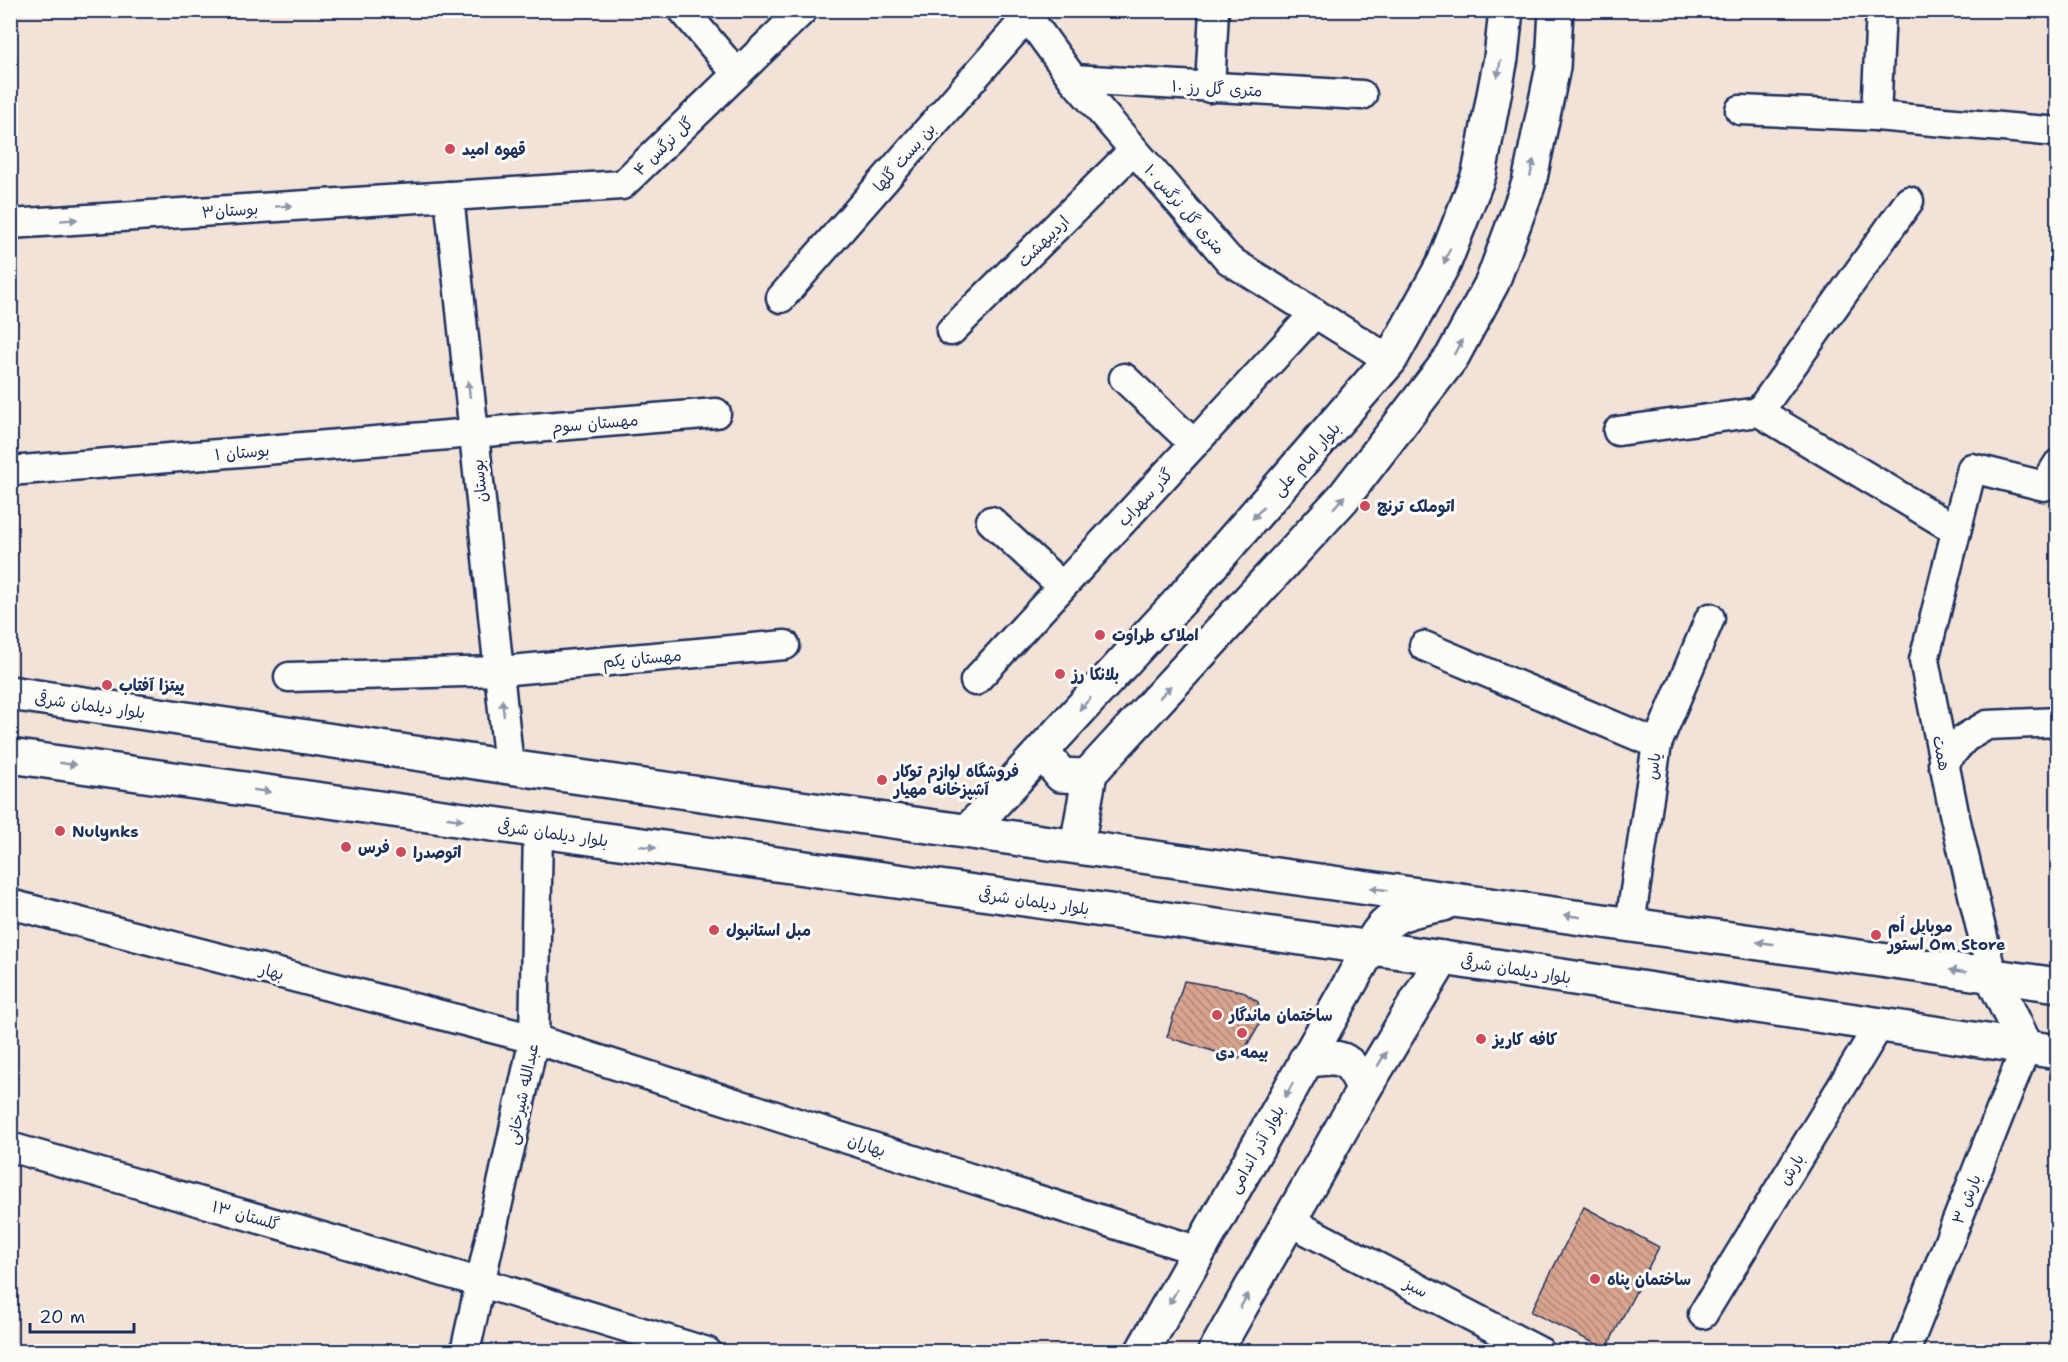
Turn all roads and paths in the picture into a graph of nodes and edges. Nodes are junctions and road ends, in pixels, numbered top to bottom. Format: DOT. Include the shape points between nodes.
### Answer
graph roads {
  1 [pos="683,10"];
  2 [pos="803,10"];
  3 [pos="1214,10"];
  4 [pos="1506,10"];
  5 [pos="1556,10"];
  6 [pos="1881,10"];
  7 [pos="1025,14"];
  8 [pos="737,74"];
  9 [pos="1072,79"];
  10 [pos="1210,88"];
  11 [pos="1362,95"];
  12 [pos="1740,110"];
  13 [pos="1876,116"];
  14 [pos="2058,132"];
  15 [pos="1134,150"];
  16 [pos="449,196"];
  17 [pos="1909,201"];
  18 [pos="10,224"];
  19 [pos="781,298"];
  20 [pos="1315,313"];
  21 [pos="951,331"];
  22 [pos="1390,360"];
  23 [pos="1124,378"];
  24 [pos="1759,412"];
  25 [pos="716,413"];
  26 [pos="1618,430"];
  27 [pos="474,433"];
  28 [pos="1194,444"];
  29 [pos="10,471"];
  30 [pos="2051,475"];
  31 [pos="991,521"];
  32 [pos="1956,530"];
  33 [pos="1062,586"];
  34 [pos="1710,618"];
  35 [pos="785,645"];
  36 [pos="1424,646"];
  37 [pos="499,671"];
  38 [pos="289,677"];
  39 [pos="975,681"];
  40 [pos="10,693"];
  41 [pos="2058,722"];
  42 [pos="1657,744"];
  43 [pos="1047,746"];
  44 [pos="10,756"];
  45 [pos="1944,763"];
  46 [pos="509,767"];
  47 [pos="1090,773"];
  48 [pos="969,830"];
  49 [pos="538,831"];
  50 [pos="1077,846"];
  51 [pos="1462,901"];
  52 [pos="10,904"];
  53 [pos="1630,924"];
  54 [pos="1370,948"];
  55 [pos="1443,958"];
  56 [pos="1992,976"];
  57 [pos="2058,985"];
  58 [pos="1880,1024"];
  59 [pos="534,1039"];
  60 [pos="2042,1049"];
  61 [pos="1305,1061"];
  62 [pos="1364,1089"];
  63 [pos="10,1146"];
  64 [pos="1291,1222"];
  65 [pos="1199,1251"];
  66 [pos="482,1283"];
  67 [pos="1703,1314"];
  68 [pos="1909,1350"];
  69 [pos="465,1352"];
  70 [pos="707,1352"];
  71 [pos="1142,1352"];
  72 [pos="1215,1352"];
  73 [pos="1540,1352"];
  1 -- 8 [label="street"];
  2 -- 8 [label="street, گل نرگس ۴"];
  3 -- 10 [label="street"];
  4 -- 22 [label="main road, بلوار امام علی, one-way" via="1479,174 1444,263"];
  47 -- 5 [label="main road, one-way" via="1343,498 1452,357 1492,283 1529,183 1553,67"];
  6 -- 13 [label="street"];
  7 -- 9 [label="street, ۱۰ متری گل نرگس"];
  7 -- 19 [label="street, بن بست گلها"];
  8 -- 16 [label="street, گل نرگس ۴" via="622,185"];
  9 -- 10 [label="street, ۱۰ متری گل رز"];
  9 -- 15 [label="street, ۱۰ متری گل نرگس"];
  10 -- 11 [label="street, ۱۰ متری گل رز"];
  12 -- 13 [label="street"];
  13 -- 14 [label="street"];
  15 -- 20 [label="street, ۱۰ متری گل نرگس" via="1229,260"];
  15 -- 21 [label="street, اردیبهشت"];
  18 -- 16 [label="street, بوستان۳, one-way"];
  27 -- 16 [label="street, بوستان, one-way"];
  17 -- 24 [label="street"];
  20 -- 22 [label="street, ۱۰ متری گل نرگس"];
  20 -- 28 [label="street, گذر سهراب"];
  22 -- 43 [label="main road, بلوار امام علی, one-way" via="1188,592"];
  23 -- 28 [label="street"];
  24 -- 26 [label="street"];
  24 -- 32 [label="street"];
  25 -- 27 [label="street, مهستان سوم"];
  27 -- 29 [label="street, بوستان ۱"];
  27 -- 37 [label="street, بوستان"];
  28 -- 33 [label="street, گذر سهراب"];
  30 -- 32 [label="street, همت" via="1972,468"];
  31 -- 33 [label="street"];
  32 -- 45 [label="street, همت" via="1924,660"];
  33 -- 39 [label="street, گذر سهراب"];
  34 -- 42 [label="street, یاس"];
  35 -- 37 [label="street, مهستان یکم"];
  36 -- 42 [label="street"];
  37 -- 38 [label="street, مهستان یکم"];
  46 -- 37 [label="street, بوستان, one-way"];
  40 -- 46 [label="main road, بلوار دیلمان شرقی"];
  41 -- 45 [label="street" via="1987,725 1965,738"];
  42 -- 53 [label="street, یاس"];
  43 -- 47 [label="main road" via="1048,759 1060,775 1082,777"];
  43 -- 48 [label="main road, بلوار امام علی"];
  44 -- 49 [label="main road, بلوار دیلمان شرقی, one-way"];
  45 -- 56 [label="street, همت"];
  46 -- 48 [label="main road, بلوار دیلمان شرقی"];
  47 -- 50 [label="main road"];
  48 -- 50 [label="main road, بلوار دیلمان شرقی"];
  49 -- 54 [label="main road, بلوار دیلمان شرقی, one-way"];
  49 -- 59 [label="street, عبدالله شیرخانی"];
  51 -- 50 [label="main road, بلوار دیلمان شرقی, one-way"];
  53 -- 51 [label="main road, بلوار دیلمان شرقی, one-way"];
  51 -- 54 [label="main road, بلوار آذر اندامی" via="1393,917 1376,932"];
  52 -- 59 [label="street, بهار"];
  56 -- 53 [label="main road, بلوار دیلمان شرقی, one-way"];
  54 -- 55 [label="main road, بلوار دیلمان شرقی"];
  54 -- 61 [label="main road, بلوار آذر اندامی"];
  55 -- 58 [label="main road, بلوار دیلمان شرقی"];
  62 -- 55 [label="main road, one-way"];
  56 -- 57 [label="main road, بلوار دیلمان شرقی"];
  56 -- 60 [label="main road"];
  58 -- 60 [label="main road, بلوار دیلمان شرقی"];
  58 -- 67 [label="street, بارش"];
  59 -- 65 [label="street, بهاران"];
  59 -- 66 [label="street, عبدالله شیرخانی"];
  60 -- 68 [label="street, بارش ۳"];
  61 -- 62 [label="main road" via="1333,1057 1353,1066"];
  61 -- 65 [label="main road, بلوار آذر اندامی, one-way"];
  62 -- 64 [label="main road"];
  63 -- 66 [label="street, گلستان ۱۳"];
  72 -- 64 [label="main road, one-way"];
  64 -- 73 [label="street, سبز"];
  65 -- 71 [label="main road, بلوار آذر اندامی, one-way"];
  66 -- 69 [label="street, عبدالله شیرخانی"];
  66 -- 70 [label="street, گلستان ۱۳"];
}
